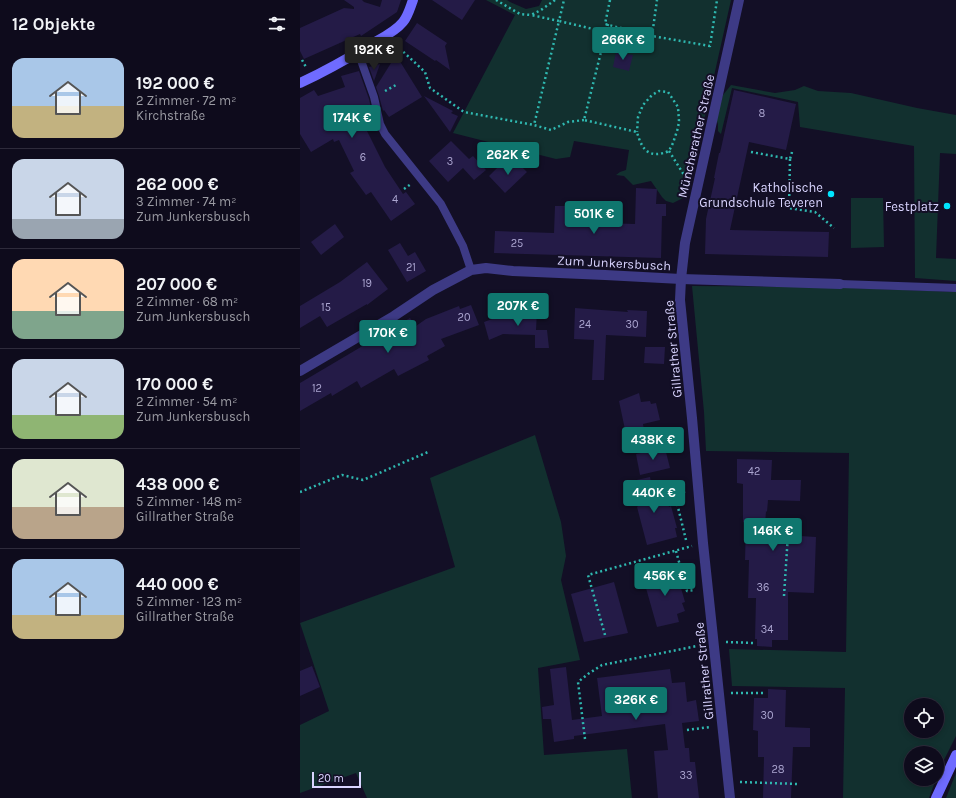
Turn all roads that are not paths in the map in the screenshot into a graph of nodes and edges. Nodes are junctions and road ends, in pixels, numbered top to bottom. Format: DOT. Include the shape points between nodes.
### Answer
graph roads {
  1 [pos="412,0"];
  2 [pos="740,0"];
  3 [pos="358,52"];
  4 [pos="300,84"];
  5 [pos="471,270"];
  6 [pos="681,279"];
  7 [pos="840,284"];
  8 [pos="956,288"];
  9 [pos="300,371"];
  10 [pos="956,755"];
  11 [pos="730,798"];
  12 [pos="936,798"];
  1 -- 3 [label="street" via="403,22 386,36"];
  2 -- 6 [label="street, Müncherather Straße" via="685,243"];
  3 -- 4 [label="street"];
  3 -- 5 [label="lane" via="385,134 441,204 463,246"];
  5 -- 6 [label="street, Zum Junkersbusch" via="486,268"];
  5 -- 9 [label="street, Zum Junkersbusch" via="433,290"];
  6 -- 7 [label="street, Zum Junkersbusch"];
  6 -- 11 [label="street, Gillrather Straße" via="680,300"];
  7 -- 8 [label="lane, Zum Junkersbusch"];
  10 -- 12 [label="street"];
}
